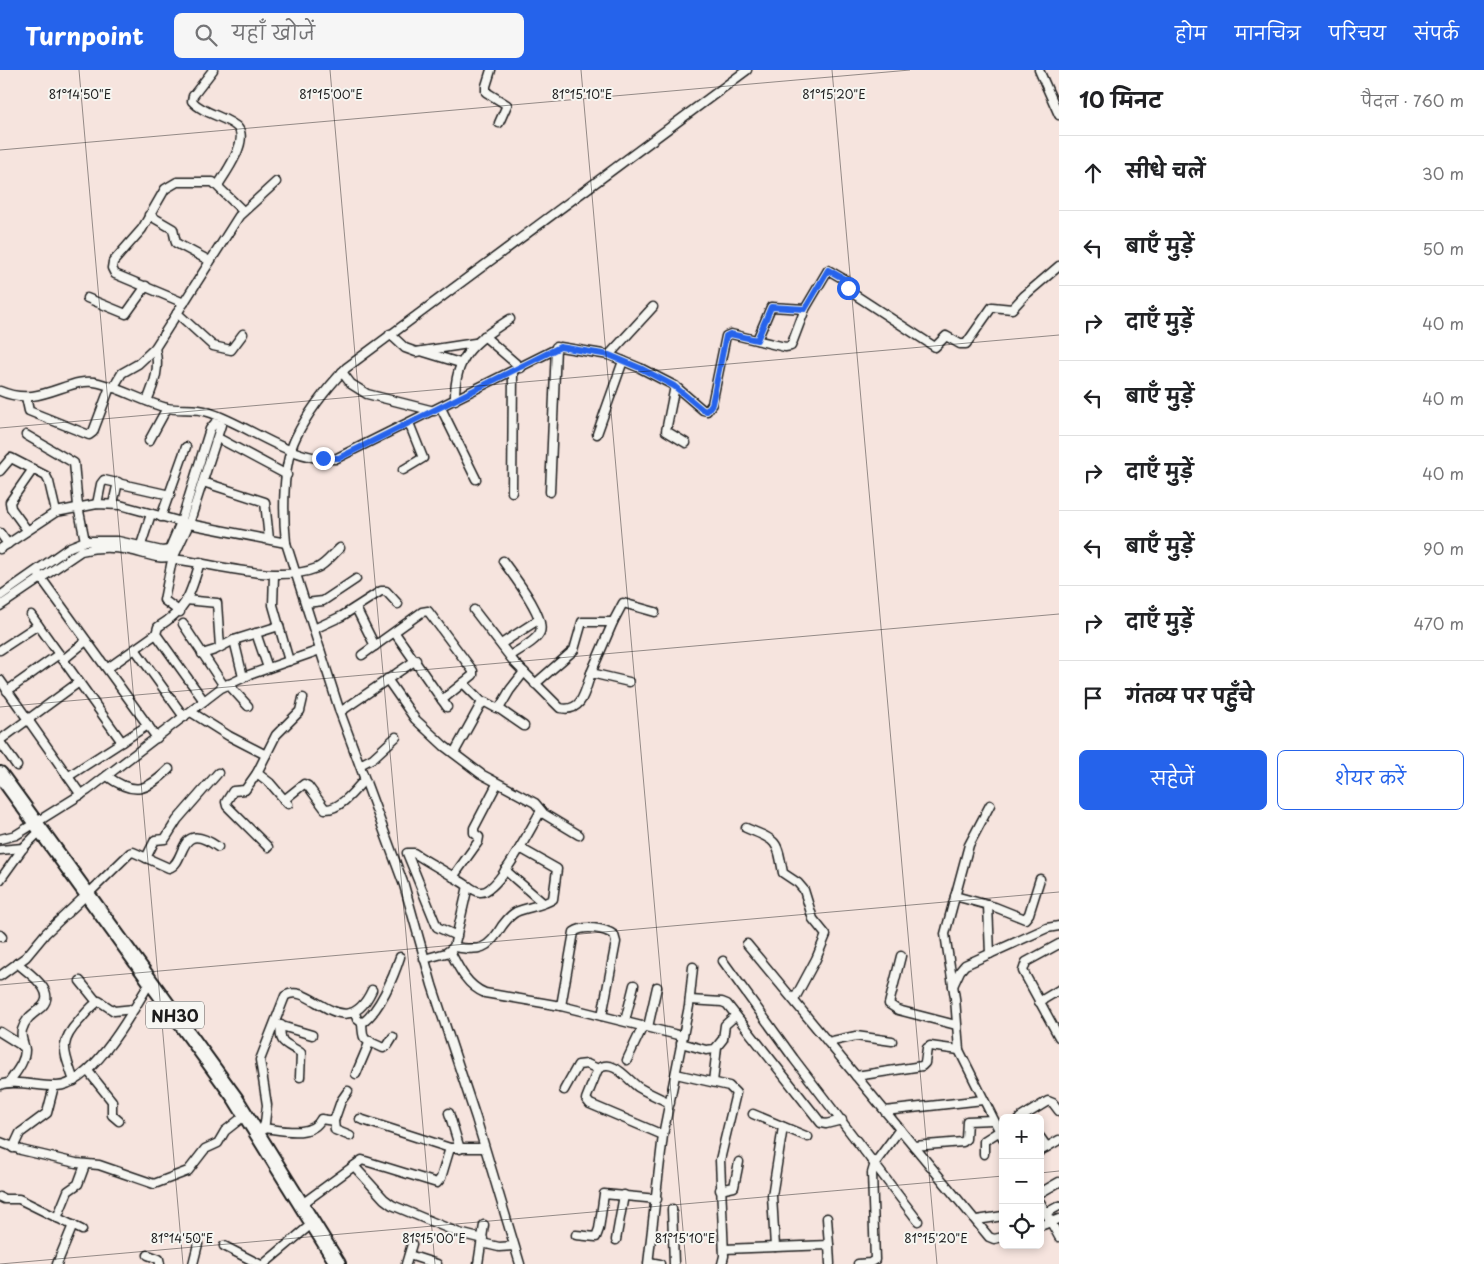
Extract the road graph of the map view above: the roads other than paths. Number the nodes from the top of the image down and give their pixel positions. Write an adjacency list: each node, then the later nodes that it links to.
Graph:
1 (213, 70): 8 (street)
2 (491, 70): 6 (street)
3 (747, 70): 21 (street)
4 (1039, 70): 5 (street)
5 (1059, 115)
6 (500, 123)
7 (276, 182): 9 (street)
8 (218, 185): 9 (street); 10 (street)
9 (243, 211): 11 (street)
10 (149, 215): 11 (street); 13 (street)
11 (210, 261): 15 (street)
12 (1059, 266): 17 (street)
13 (146, 286): 14 (street); 15 (street)
14 (87, 298)
15 (184, 302): 18 (street)
16 (653, 307): 28 (street)
17 (805, 309): 23 (street); 23 (street)
18 (177, 314): 20 (street); 26 (street)
19 (510, 319): 22 (street)
20 (243, 334)
21 (390, 334): 27 (street); 32 (street)
22 (484, 336): 24 (street); 31 (street)
23 (757, 340): 34 (street)
24 (475, 343): 27 (street); 30 (street)
25 (556, 347): 28 (street); 31 (street); 58 (street)
26 (155, 348): 35 (street); 39 (street)
27 (422, 352): 30 (street)
28 (609, 355): 29 (street)
29 (624, 362): 34 (street); 43 (street)
30 (460, 363): 38 (street)
31 (521, 368): 33 (street)
32 (342, 372): 41 (street); 49 (street)
33 (513, 372): 38 (street); 57 (street)
34 (674, 386): 47 (street)
35 (112, 387): 37 (street); 37 (street); 39 (street)
36 (0, 391): 37 (street)
37 (26, 397)
38 (455, 400): 41 (street)
39 (147, 401): 40 (street)
40 (167, 408): 46 (street); 49 (street)
41 (438, 409): 42 (street); 54 (street)
42 (409, 424): 49 (street); 51 (street)
43 (596, 434)
44 (26, 435): 62 (street)
45 (218, 438): 53 (street); 56 (street); 66 (street)
46 (149, 441)
47 (686, 443)
48 (186, 447): 59 (street)
49 (291, 450): 53 (street)
50 (34, 469): 52 (street); 63 (street); 67 (street)
51 (404, 470)
52 (0, 471)
53 (287, 475): 71 (street)
54 (476, 479)
55 (118, 482): 59 (street); 60 (street); 61 (street)
56 (203, 482): 66 (street); 69 (street)
57 (512, 492)
58 (550, 492)
59 (170, 495): 65 (street)
60 (97, 504): 61 (street); 62 (street)
61 (113, 504): 64 (street)
62 (78, 506): 63 (street); 70 (street)
63 (56, 512): 67 (street)
64 (151, 514): 65 (street); 73 (street)
65 (161, 517): 66 (street)
66 (185, 523): 69 (street); 76 (street)
67 (27, 530): 72 (street)
68 (0, 533): 72 (street)
69 (269, 539): 71 (street)
70 (85, 541): 73 (street); 79 (street)
71 (286, 543): 81 (street)
72 (8, 544): 75 (street)
73 (141, 545): 76 (street)
74 (340, 548): 81 (street)
75 (0, 549)
76 (173, 554): 78 (street); 79 (street); 90 (street)
77 (503, 561): 93 (street)
78 (200, 562): 80 (street); 84 (street)
79 (39, 575): 83 (street); 87 (street); 103 (street)
80 (274, 575): 81 (street); 97 (street)
81 (298, 575): 85 (street)
82 (356, 579): 85 (street)
83 (0, 596)
84 (186, 600): 90 (street); 106 (street)
85 (306, 603): 98 (street)
86 (398, 604): 88 (street)
87 (0, 606)
88 (356, 608): 98 (street); 105 (street)
89 (474, 610): 104 (street)
90 (180, 612): 101 (street)
91 (655, 612): 94 (street)
92 (31, 614): 96 (street)
93 (538, 620): 104 (street); 112 (street)
94 (613, 622): 119 (street); 126 (street)
95 (182, 624): 110 (street)
96 (38, 625): 108 (street); 113 (street)
97 (279, 626): 99 (street); 115 (street)
98 (314, 629): 109 (street)
99 (256, 633): 102 (street); 117 (street)
100 (395, 633): 105 (street); 114 (street); 125 (street)
101 (156, 634): 107 (street); 130 (street)
102 (234, 640): 106 (street); 120 (street)
103 (86, 641): 113 (street); 116 (street)
104 (501, 644): 112 (street)
105 (375, 646): 111 (street)
106 (220, 647): 110 (street)
107 (134, 649): 116 (street); 136 (street)
108 (0, 650)
109 (320, 650): 115 (street); 135 (street)
110 (202, 654): 127 (street)
111 (362, 654)
112 (510, 656): 118 (street)
113 (61, 657): 123 (street); 128 (street)
114 (416, 660): 122 (street); 125 (street)
115 (289, 661): 117 (street)
116 (108, 668): 138 (street)
117 (268, 668): 120 (street)
118 (524, 672): 126 (street); 133 (street)
119 (591, 673): 124 (street); 126 (street)
120 (244, 677): 127 (street)
121 (0, 680): 128 (street)
122 (387, 680): 135 (street); 144 (street)
123 (79, 682): 137 (street); 143 (street)
124 (629, 682)
125 (464, 683): 131 (street)
126 (535, 684)
127 (226, 685): 130 (street); 132 (street)
128 (7, 690): 137 (street)
129 (303, 698): 145 (street)
130 (204, 701): 134 (street)
131 (483, 703): 133 (street); 144 (street)
132 (248, 706)
133 (498, 708): 139 (street)
134 (190, 712): 136 (street); 145 (street)
135 (340, 712): 146 (street)
136 (184, 717): 141 (street)
137 (28, 719): 142 (street); 152 (street)
138 (148, 725): 141 (street); 143 (street)
139 (524, 726)
140 (396, 737): 146 (street)
141 (157, 738): 153 (street)
142 (0, 741): 147 (street)
143 (122, 742): 152 (street)
144 (454, 753): 155 (street)
145 (266, 755): 150 (street)
146 (360, 765): 154 (street)
147 (17, 766)
148 (170, 768): 153 (street)
149 (218, 773): 169 (street)
150 (257, 773): 154 (street); 165 (street)
151 (0, 774): 161 (highway, NH30)
152 (69, 776): 157 (street)
153 (107, 776): 157 (street)
154 (364, 780): 187 (street)
155 (497, 784): 159 (street); 171 (street)
156 (0, 789): 161 (highway, NH30)
157 (81, 795): 161 (street)
158 (990, 805): 175 (street)
159 (541, 811): 162 (street); 167 (street)
160 (746, 828): 200 (street)
161 (33, 829): 163 (street); 166 (street); 176 (highway, NH30)
162 (579, 835)
163 (0, 839)
164 (218, 847): 169 (street)
165 (268, 847)
166 (23, 848): 168 (street); 173 (street)
167 (520, 848): 170 (street); 177 (street)
168 (0, 850)
169 (146, 858): 176 (street)
170 (505, 870): 174 (street); 177 (street)
171 (453, 877): 174 (street); 180 (street)
172 (1040, 879): 178 (street)
173 (0, 880)
174 (468, 886): 180 (street)
175 (955, 896): 178 (street); 194 (street)
176 (85, 897): 189 (street); 196 (highway, NH30); 254 (highway, NH30)
177 (543, 903): 183 (street)
178 (988, 905): 184 (street)
179 (1059, 926): 184 (street)
180 (457, 936): 183 (street)
181 (747, 944): 200 (street)
182 (1058, 947): 202 (street)
183 (452, 949): 187 (street); 203 (street)
184 (990, 954): 194 (street)
185 (901, 956): 211 (street)
186 (400, 957): 209 (street)
187 (424, 959): 264 (street)
188 (723, 961): 247 (street)
189 (17, 963): 191 (street); 221 (street)
190 (693, 967): 199 (street)
191 (0, 976)
192 (80, 981): 201 (street)
193 (634, 984): 208 (street)
194 (953, 986): 211 (street)
195 (657, 987): 212 (street)
196 (146, 989): 204 (street); 246 (highway, NH30)
197 (372, 990): 205 (street)
198 (1059, 990): 202 (street)
199 (690, 1000): 207 (street); 217 (street)
200 (794, 1000): 220 (street)
201 (97, 1002): 204 (street); 232 (street)
202 (1039, 1002): 214 (street)
203 (561, 1006): 206 (street); 206 (street)
204 (134, 1010): 226 (street)
205 (355, 1013): 209 (street); 210 (street)
206 (602, 1016): 208 (street)
207 (735, 1016): 222 (street); 247 (street)
208 (625, 1021): 212 (street)
209 (362, 1023): 218 (street)
210 (277, 1024): 215 (street); 230 (street); 254 (street)
211 (956, 1024): 223 (street)
212 (646, 1027): 217 (street); 224 (street)
213 (0, 1032): 221 (street)
214 (1058, 1034)
215 (312, 1035)
216 (394, 1037): 218 (street)
217 (682, 1040): 222 (street); 228 (street)
218 (370, 1041): 227 (street)
219 (892, 1041): 220 (street)
220 (828, 1042): 229 (street)
221 (24, 1047): 231 (street)
222 (717, 1047): 233 (street)
223 (959, 1050): 229 (street); 238 (street)
224 (627, 1060)
225 (598, 1069): 236 (street); 239 (street); 256 (street)
226 (88, 1071): 232 (street); 249 (street)
227 (356, 1074)
228 (676, 1074): 233 (street); 239 (street)
229 (856, 1076): 240 (street)
230 (300, 1077)
231 (10, 1081): 234 (street); 235 (street)
232 (74, 1082): 235 (street)
233 (713, 1082): 273 (street)
234 (0, 1084)
235 (54, 1086): 262 (street)
236 (564, 1090)
237 (348, 1091): 250 (street)
238 (983, 1100): 240 (street); 248 (street)
239 (670, 1103): 256 (street)
240 (885, 1111): 252 (street)
241 (1059, 1111): 244 (street)
242 (450, 1113): 266 (street)
243 (753, 1114): 251 (street)
244 (1028, 1114)
245 (360, 1119): 263 (street)
246 (239, 1120): 270 (street); 293 (highway, NH30)
247 (842, 1120): 269 (street)
248 (993, 1120): 253 (street); 261 (street)
249 (119, 1121)
250 (334, 1121): 254 (street); 257 (street)
251 (783, 1127): 258 (street); 305 (street)
252 (900, 1129): 261 (street); 269 (street)
253 (999, 1130)
254 (262, 1132): 278 (highway, NH30)
255 (999, 1134): 267 (street)
256 (663, 1135): 277 (street)
257 (350, 1136)
258 (808, 1137)
259 (1059, 1140): 265 (street)
260 (0, 1142): 262 (street)
261 (914, 1146): 287 (street)
262 (13, 1148): 270 (street)
263 (450, 1148): 266 (street); 271 (street)
264 (484, 1148): 266 (street); 304 (street)
265 (1044, 1148)
266 (460, 1149)
267 (984, 1154)
268 (739, 1162): 273 (street)
269 (875, 1163): 288 (street); 325 (street)
270 (85, 1164): 284 (street)
271 (354, 1166): 278 (street); 299 (street)
272 (1059, 1182): 274 (street)
273 (720, 1190): 306 (street)
274 (1044, 1191)
275 (624, 1196): 277 (street); 295 (street); 298 (street)
276 (0, 1197): 284 (street)
277 (657, 1199): 309 (street)
278 (302, 1204): 316 (highway, NH30)
279 (1059, 1206): 282 (street)
280 (672, 1209): 322 (street)
281 (1044, 1210): 282 (street)
282 (1046, 1214): 289 (street)
283 (999, 1217): 287 (street)
284 (57, 1218): 290 (street)
285 (827, 1218): 302 (street)
286 (1059, 1219): 289 (street)
287 (977, 1220): 297 (street)
288 (918, 1221)
289 (1051, 1224): 292 (street); 296 (street)
290 (73, 1225): 294 (street); 310 (street)
291 (484, 1225): 299 (street)
292 (1044, 1225)
293 (308, 1228): 314 (street); 315 (highway, NH30)
294 (82, 1230)
295 (576, 1235)
296 (1059, 1237)
297 (999, 1238)
298 (616, 1240)
299 (482, 1241): 304 (street); 319 (street)
300 (198, 1244): 312 (street)
301 (412, 1244): 308 (street)
302 (829, 1245): 305 (street); 324 (street)
303 (224, 1246): 313 (street)
304 (514, 1246): 320 (street)
305 (775, 1247): 306 (street)
306 (724, 1249): 323 (street)
307 (148, 1255): 311 (street)
308 (409, 1255): 317 (street); 318 (street)
309 (649, 1263): 321 (street)
310 (57, 1264)
311 (160, 1264)
312 (193, 1264)
313 (259, 1264)
314 (264, 1264)
315 (330, 1264)
316 (338, 1264)
317 (406, 1264)
318 (437, 1264)
319 (478, 1264)
320 (520, 1264)
321 (660, 1264)
322 (674, 1264)
323 (722, 1264)
324 (830, 1264)
325 (858, 1264)

